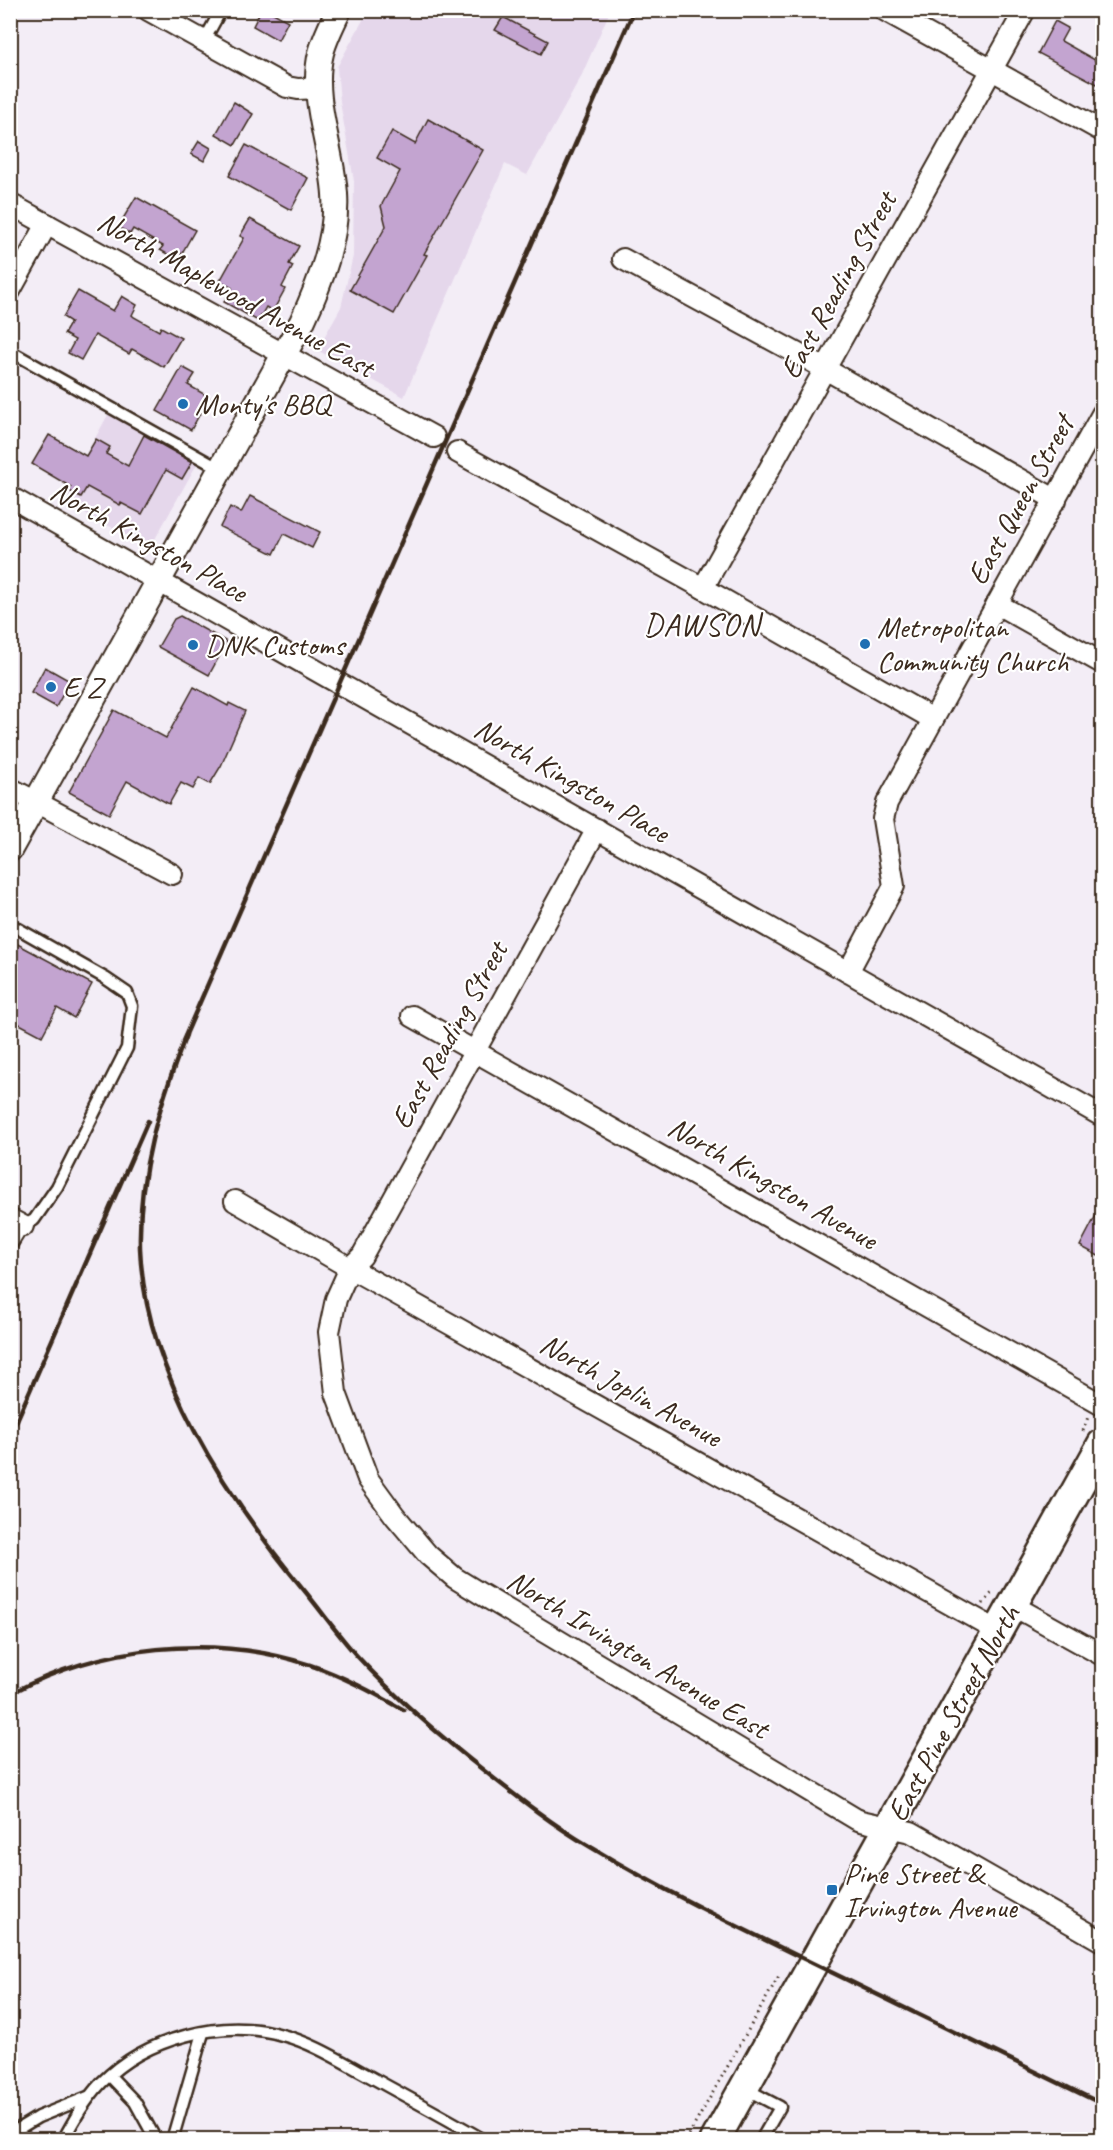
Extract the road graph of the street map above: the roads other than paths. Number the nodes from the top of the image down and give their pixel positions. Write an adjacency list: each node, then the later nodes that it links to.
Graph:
1 (148, 10): 6 (street)
2 (221, 10): 6 (lane)
3 (339, 10): 8 (street)
4 (885, 10): 7 (street)
5 (1024, 10): 7 (street, East Reading Street)
6 (204, 41): 8 (street)
7 (992, 70): 9 (street); 16 (street, East Reading Street)
8 (318, 88): 15 (street)
9 (1102, 131)
10 (10, 204): 11 (street, North Maplewood Avenue East)
11 (47, 224): 13 (street); 15 (street, North Maplewood Avenue East)
12 (623, 259): 16 (street)
13 (10, 291)
14 (10, 351): 20 (lane)
15 (284, 354): 18 (street, North Maplewood Avenue East); 20 (street)
16 (825, 370): 22 (street); 24 (street, East Reading Street)
17 (1102, 414): 22 (street, East Queen Street)
18 (434, 437)
19 (457, 452): 24 (street)
20 (220, 469): 23 (street)
21 (10, 498): 23 (street, North Kingston Place)
22 (1056, 500): 25 (street, East Queen Street)
23 (159, 581): 29 (street); 30 (street, North Kingston Place)
24 (704, 588): 27 (street)
25 (997, 604): 26 (street); 27 (street, East Queen Street)
26 (1102, 663)
27 (933, 719): 34 (street, East Queen Street)
28 (10, 788): 29 (street)
29 (36, 802): 31 (street); 32 (street)
30 (597, 829): 34 (street, North Kingston Place); 36 (street, East Reading Street)
31 (10, 849)
32 (172, 874)
33 (10, 924): 39 (lane)
34 (848, 972): 37 (street, North Kingston Place)
35 (412, 1016): 36 (street, North Kingston Avenue)
36 (475, 1050): 41 (street, East Reading Street); 42 (street, North Kingston Avenue)
37 (1102, 1116)
38 (235, 1201): 41 (street, North Joplin Avenue)
39 (17, 1223): 40 (lane)
40 (10, 1247)
41 (350, 1268): 45 (street, North Joplin Avenue); 47 (street, North Irvington Avenue East)
42 (1102, 1405)
43 (1102, 1444): 44 (main road, East Pine Street North)
44 (1012, 1605): 45 (main road, East Pine Street North); 46 (street)
45 (998, 1630): 47 (main road, East Pine Street North)
46 (1102, 1655)
47 (889, 1827): 48 (street, North Irvington Avenue East); 51 (main road, East Pine Street North)
48 (1102, 1941)
49 (203, 2032): 50 (lane); 54 (lane); 57 (lane)
50 (110, 2076): 52 (lane); 56 (lane)
51 (744, 2087): 58 (main road, East Pine Street North); 59 (lane)
52 (89, 2097): 53 (lane); 55 (lane)
53 (10, 2134)
54 (479, 2138)
55 (63, 2139)
56 (156, 2139)
57 (172, 2139)
58 (715, 2139)
59 (761, 2139)

